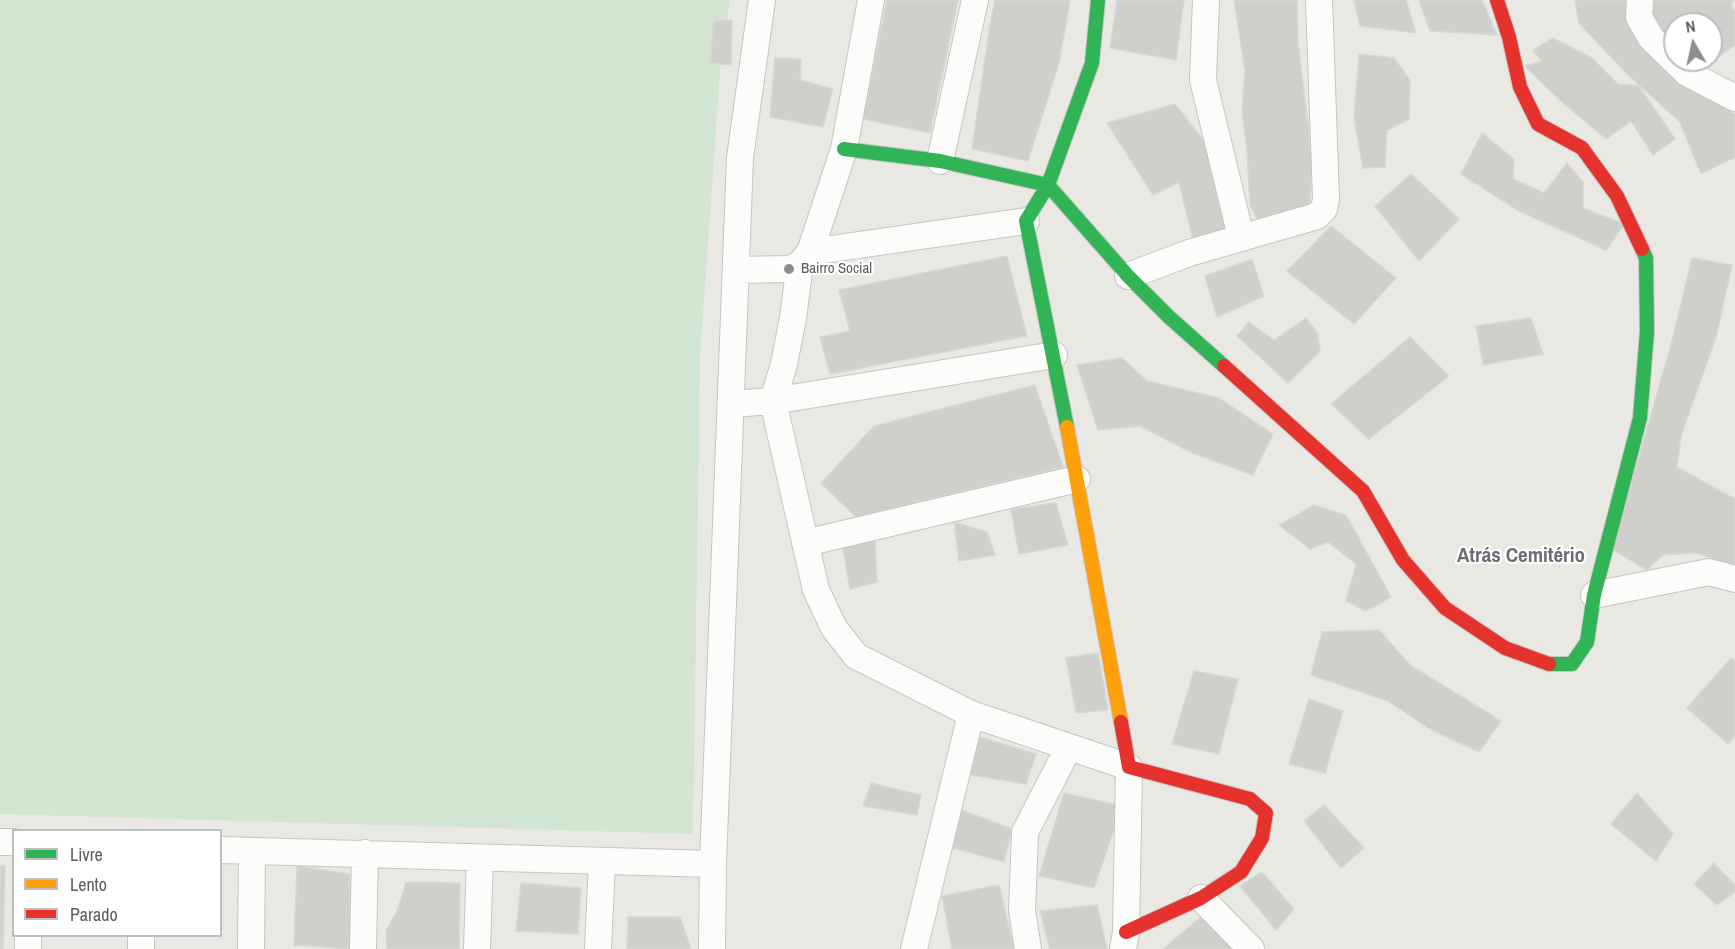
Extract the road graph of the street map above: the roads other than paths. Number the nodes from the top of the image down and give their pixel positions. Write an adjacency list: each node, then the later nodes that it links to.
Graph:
1 (762, 0): 16 (street)
2 (871, 0): 10 (street)
3 (975, 0): 11 (street)
4 (1098, 0): 12 (street)
5 (1206, 0): 14 (street)
6 (1319, 0): 14 (street)
7 (1497, 0): 24 (street)
8 (1640, 0): 9 (street)
9 (1735, 98)
10 (844, 149): 11 (street); 15 (street)
11 (940, 161): 12 (street)
12 (1048, 185): 13 (street); 17 (street)
13 (1026, 221): 15 (street); 18 (street)
14 (1241, 237): 17 (street)
15 (805, 258): 16 (street); 19 (street)
16 (736, 270): 20 (street)
17 (1128, 276): 24 (street)
18 (1054, 355): 19 (street); 21 (street)
19 (773, 401): 20 (street); 22 (street)
20 (731, 404): 33 (street)
21 (1077, 479): 22 (street); 27 (street)
22 (805, 543): 25 (street)
23 (1735, 579): 24 (street)
24 (1594, 595)
25 (971, 714): 26 (street); 41 (street)
26 (1069, 747): 27 (street); 42 (street)
27 (1129, 767): 34 (street); 35 (street)
28 (222, 850): 29 (street)
29 (252, 852): 30 (street); 36 (street)
30 (365, 854): 31 (street); 37 (street)
31 (480, 858): 32 (street); 38 (street)
32 (602, 862): 33 (street); 39 (street)
33 (713, 864): 40 (street)
34 (1201, 898): 35 (street); 43 (street)
35 (1125, 940)
36 (251, 949)
37 (363, 949)
38 (477, 949)
39 (598, 949)
40 (712, 949)
41 (915, 949)
42 (1028, 949)
43 (1251, 949)

